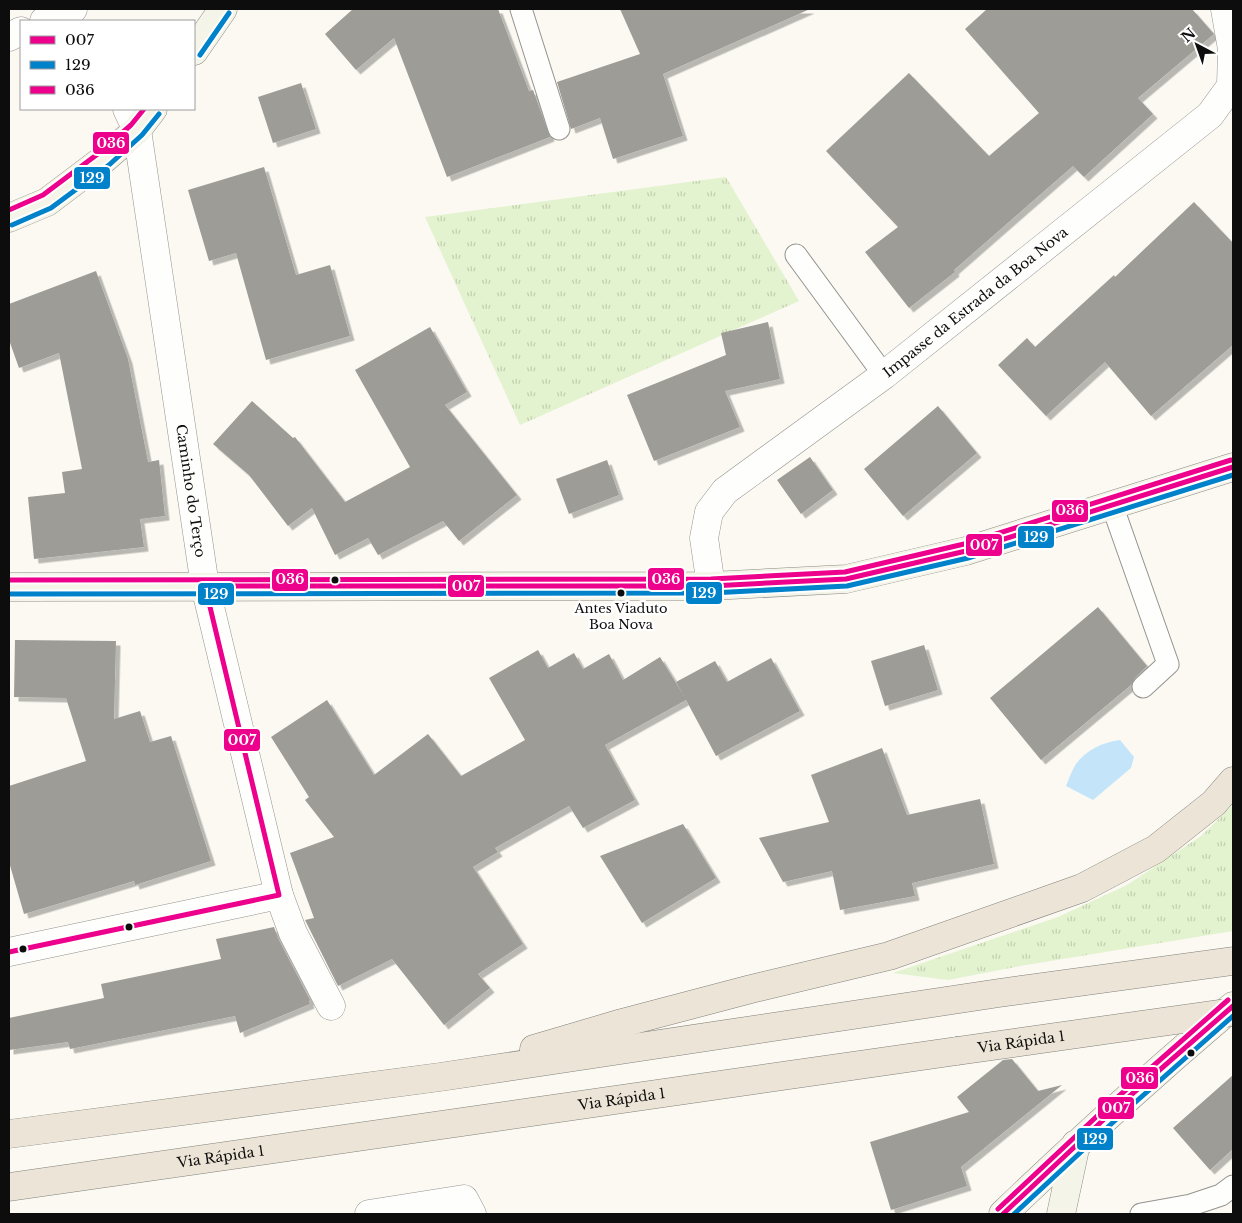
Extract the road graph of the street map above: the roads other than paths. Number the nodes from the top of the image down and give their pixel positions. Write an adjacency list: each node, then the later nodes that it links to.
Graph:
1 (73, 9): 5 (street)
2 (224, 9): 6 (main road)
3 (521, 9): 9 (lane)
4 (1225, 9): 12 (street, Impasse da Estrada da Boa Nova)
5 (46, 20)
6 (195, 50)
7 (151, 110): 8 (main road)
8 (132, 120): 10 (main road); 15 (street, Caminho do Terço)
9 (559, 129)
10 (9, 218)
11 (796, 255): 12 (lane)
12 (884, 375): 16 (street, Impasse da Estrada da Boa Nova)
13 (1233, 467): 14 (main road)
14 (1112, 505): 16 (main road); 18 (lane)
15 (205, 586): 16 (main road); 17 (main road); 20 (street, Caminho do Terço)
16 (711, 586)
17 (9, 587)
18 (1143, 687)
19 (1233, 781): 26 (highway)
20 (279, 895): 21 (street); 23 (street, Caminho do Terço)
21 (9, 952)
22 (1233, 961): 26 (highway)
23 (331, 1006)
24 (1233, 1006): 28 (main road)
25 (1233, 1012): 30 (highway, Via Rápida 1, bridge)
26 (440, 1077): 27 (highway)
27 (9, 1134)
28 (1076, 1144): 33 (main road); 34 (main road)
29 (1233, 1186): 35 (lane)
30 (9, 1187)
31 (369, 1214): 32 (street)
32 (472, 1214)
33 (1003, 1214)
34 (1061, 1214)
35 (1141, 1214)

